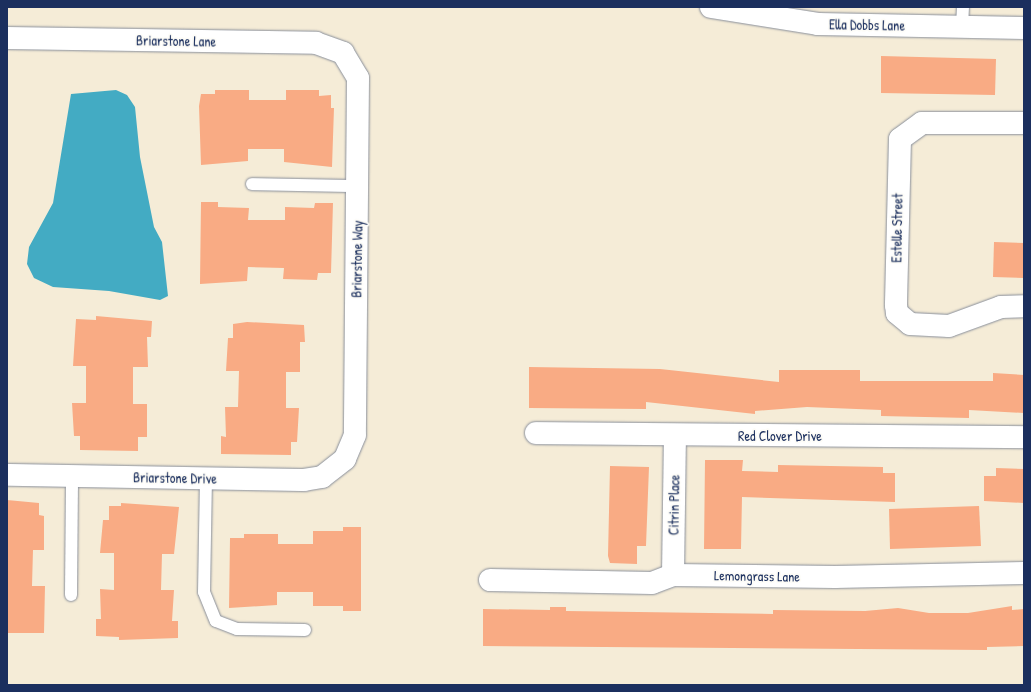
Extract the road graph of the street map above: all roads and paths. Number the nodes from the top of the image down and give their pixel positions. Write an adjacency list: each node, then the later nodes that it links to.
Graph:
1 (711, 7): 2 (street, Ella Dobbs Lane)
2 (963, 17): 3 (street, Ella Dobbs Lane)
3 (1024, 28)
4 (7, 38): 5 (street, Briarstone Lane)
5 (343, 53): 8 (street, Briarstone Way)
6 (1024, 123): 9 (street, Estelle Street)
7 (252, 184): 8 (lane)
8 (357, 186): 13 (street, Briarstone Way)
9 (1024, 306)
10 (536, 433): 11 (street, Red Clover Drive)
11 (675, 435): 12 (street, Red Clover Drive); 18 (street, Citrin Place)
12 (1024, 437)
13 (340, 464): 16 (street, Briarstone Drive)
14 (7, 475): 15 (street, Briarstone Drive)
15 (72, 476): 16 (street, Briarstone Drive); 20 (lane)
16 (206, 478): 21 (lane)
17 (1024, 573): 18 (street, Lemongrass Lane)
18 (673, 575): 19 (street, Lemongrass Lane)
19 (490, 580)
20 (71, 595)
21 (305, 630)

